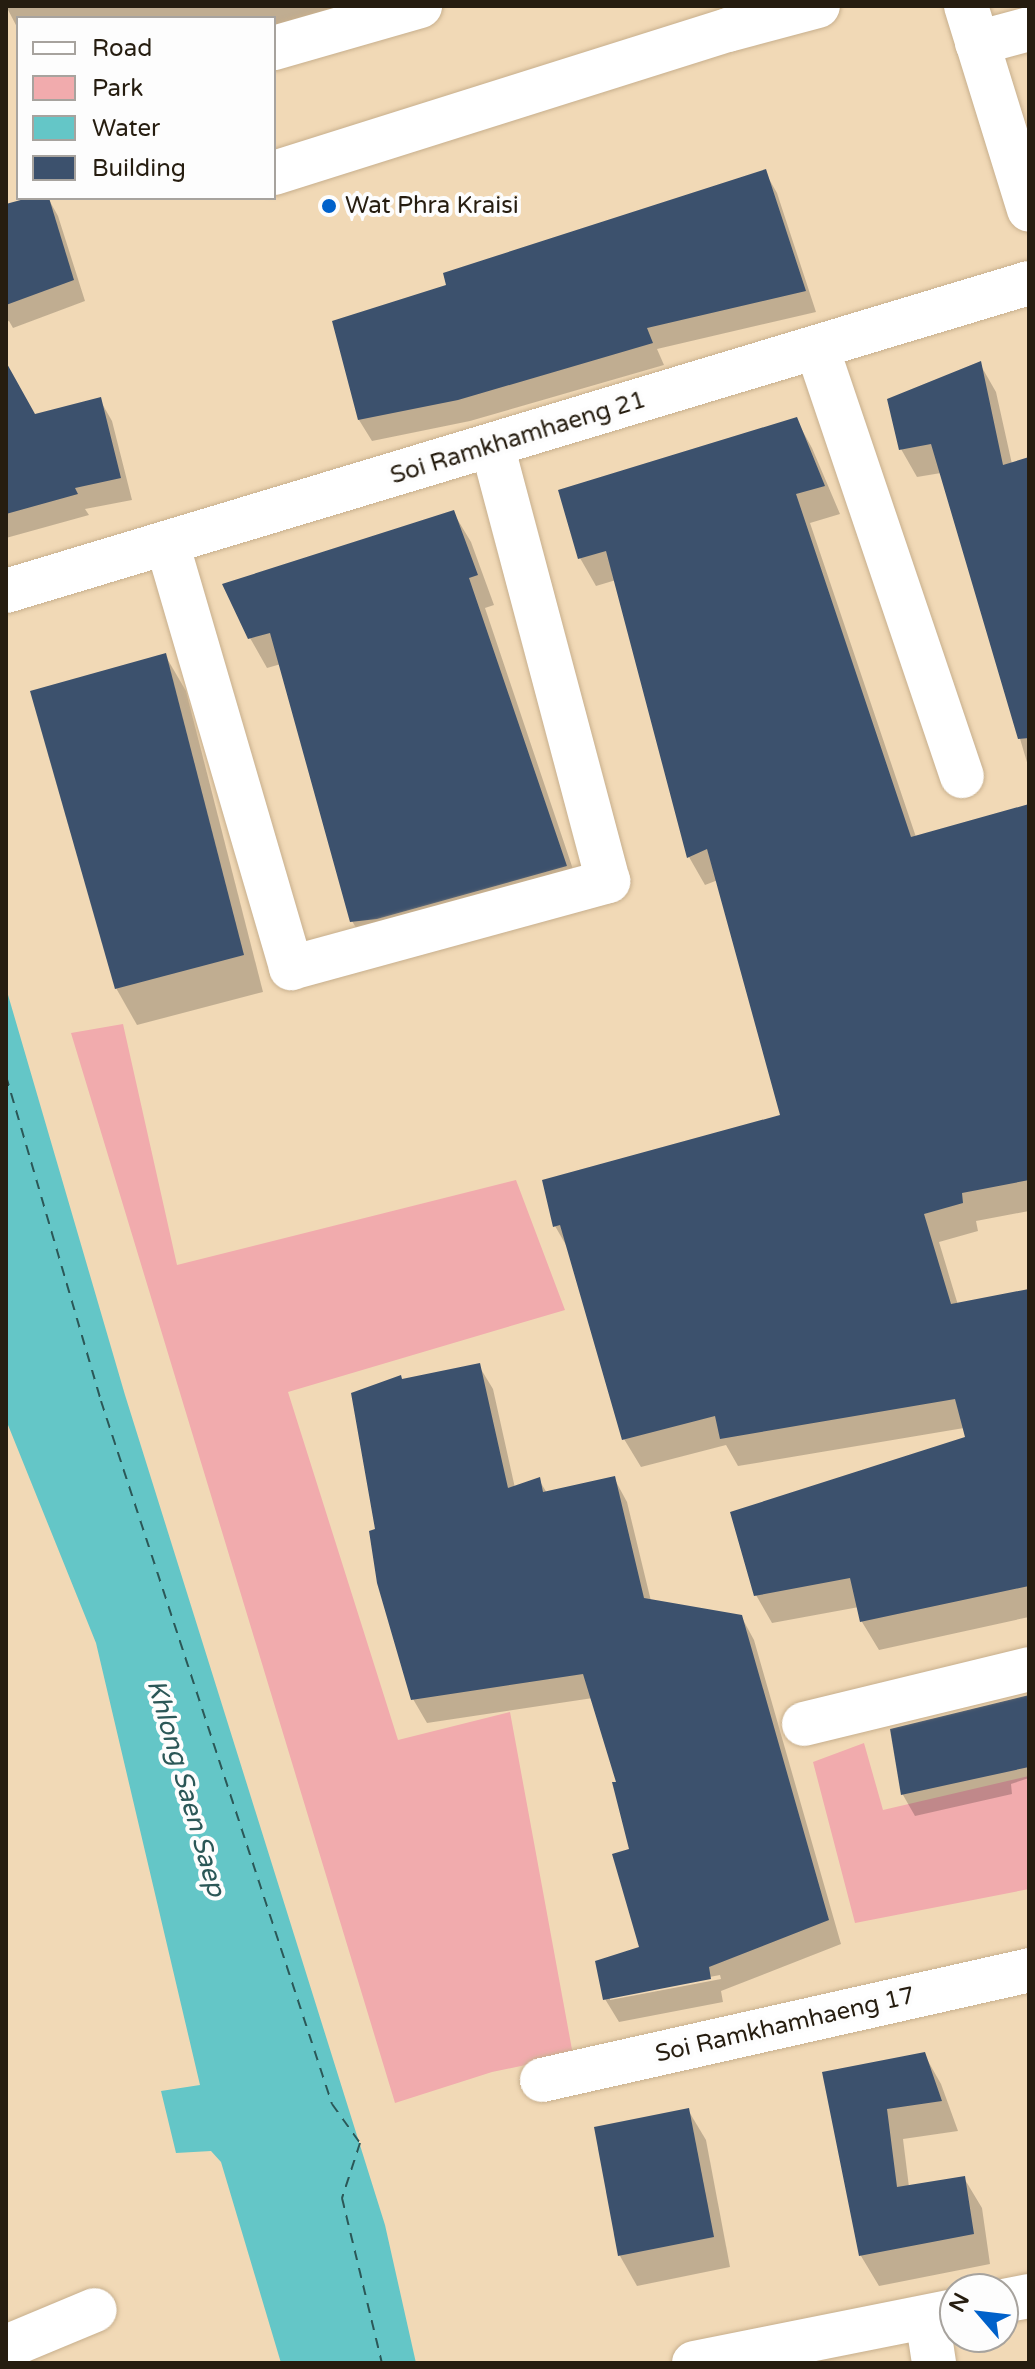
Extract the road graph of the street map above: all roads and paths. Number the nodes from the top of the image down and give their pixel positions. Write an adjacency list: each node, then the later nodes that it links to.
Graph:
1 (420, 6): 6 (street)
2 (818, 6): 3 (street)
3 (725, 18): 7 (street)
4 (971, 24): 5 (street); 8 (street)
5 (1029, 29)
6 (276, 47)
7 (276, 172)
8 (1029, 209)
9 (1029, 283): 10 (street, Soi Ramkhamhaeng 21)
10 (817, 348): 11 (street, Soi Ramkhamhaeng 21); 14 (street)
11 (492, 446): 12 (street, Soi Ramkhamhaeng 21); 12 (street)
12 (167, 543): 13 (street, Soi Ramkhamhaeng 21)
13 (6, 591)
14 (962, 776)
15 (1029, 1669): 16 (street)
16 (804, 1724)
17 (1029, 1970): 18 (street, Soi Ramkhamhaeng 17)
18 (542, 2080)
19 (95, 2310): 22 (street)
20 (939, 2315): 23 (street)
21 (939, 2328): 25 (street)
22 (6, 2347)
23 (809, 2352): 24 (street)
24 (694, 2363)
25 (934, 2363)

